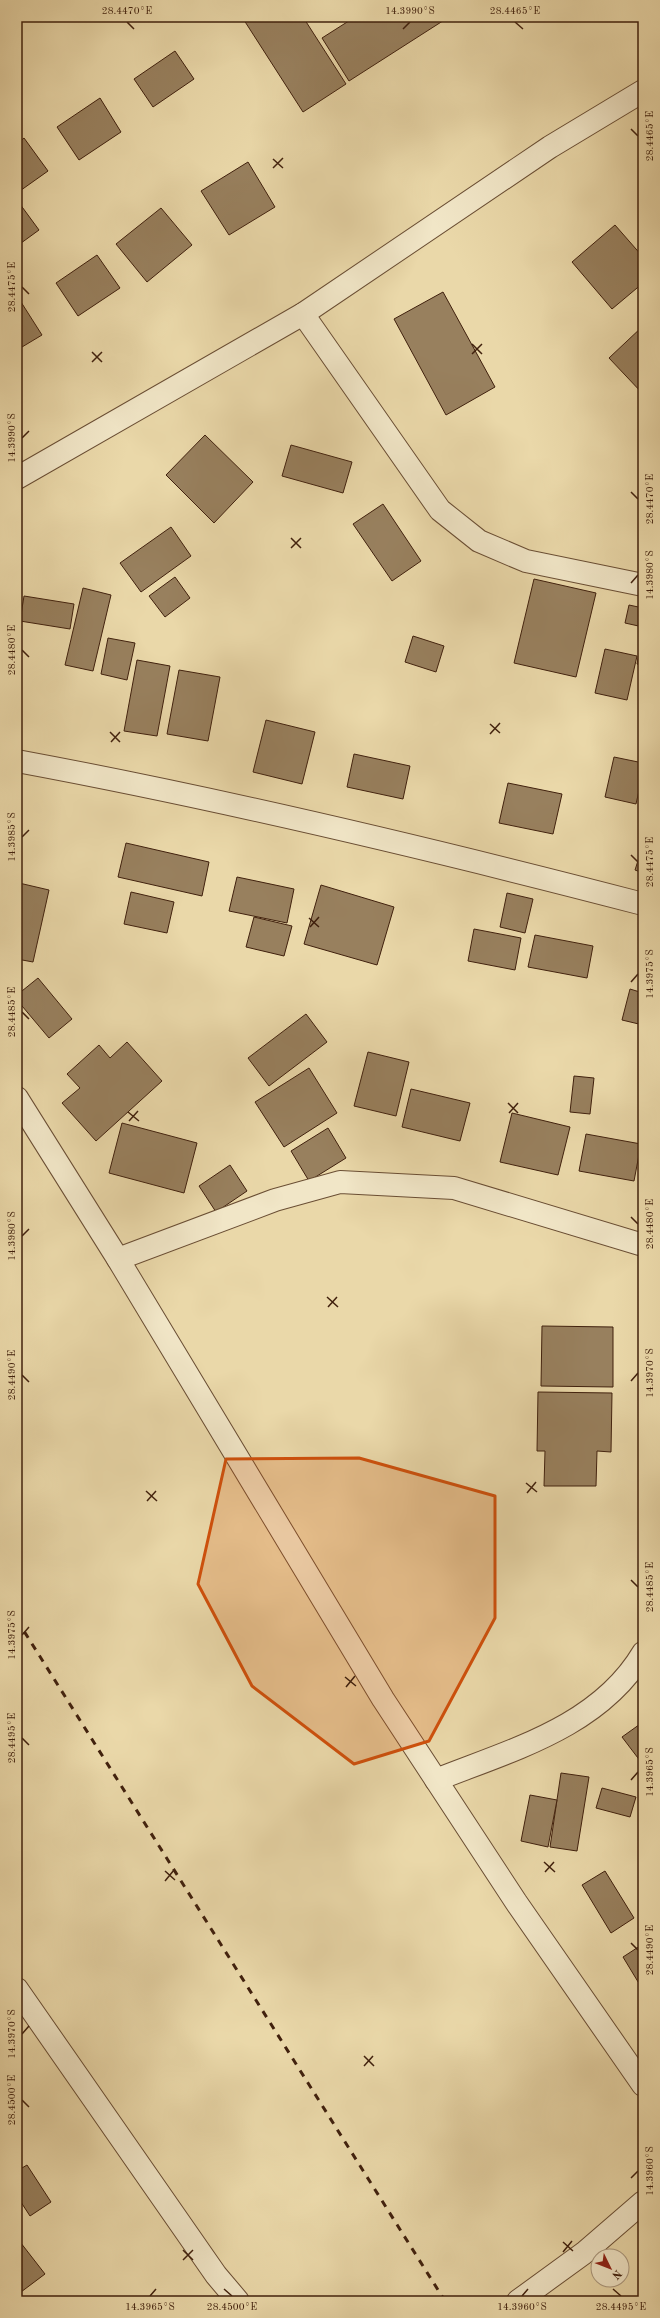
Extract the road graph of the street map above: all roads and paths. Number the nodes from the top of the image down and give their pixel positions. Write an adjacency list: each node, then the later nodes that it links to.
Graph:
1 (643, 91): 2 (street)
2 (303, 314): 3 (street); 4 (street)
3 (17, 478)
4 (643, 585)
5 (17, 761): 6 (street)
6 (643, 904)
7 (17, 1098): 9 (street)
8 (643, 1245): 9 (street)
9 (118, 1259): 11 (street)
10 (643, 1653): 11 (street)
11 (436, 1780): 13 (street)
12 (17, 1989): 15 (street)
13 (643, 2085)
14 (643, 2202): 16 (street)
15 (238, 2301)
16 (518, 2301)

